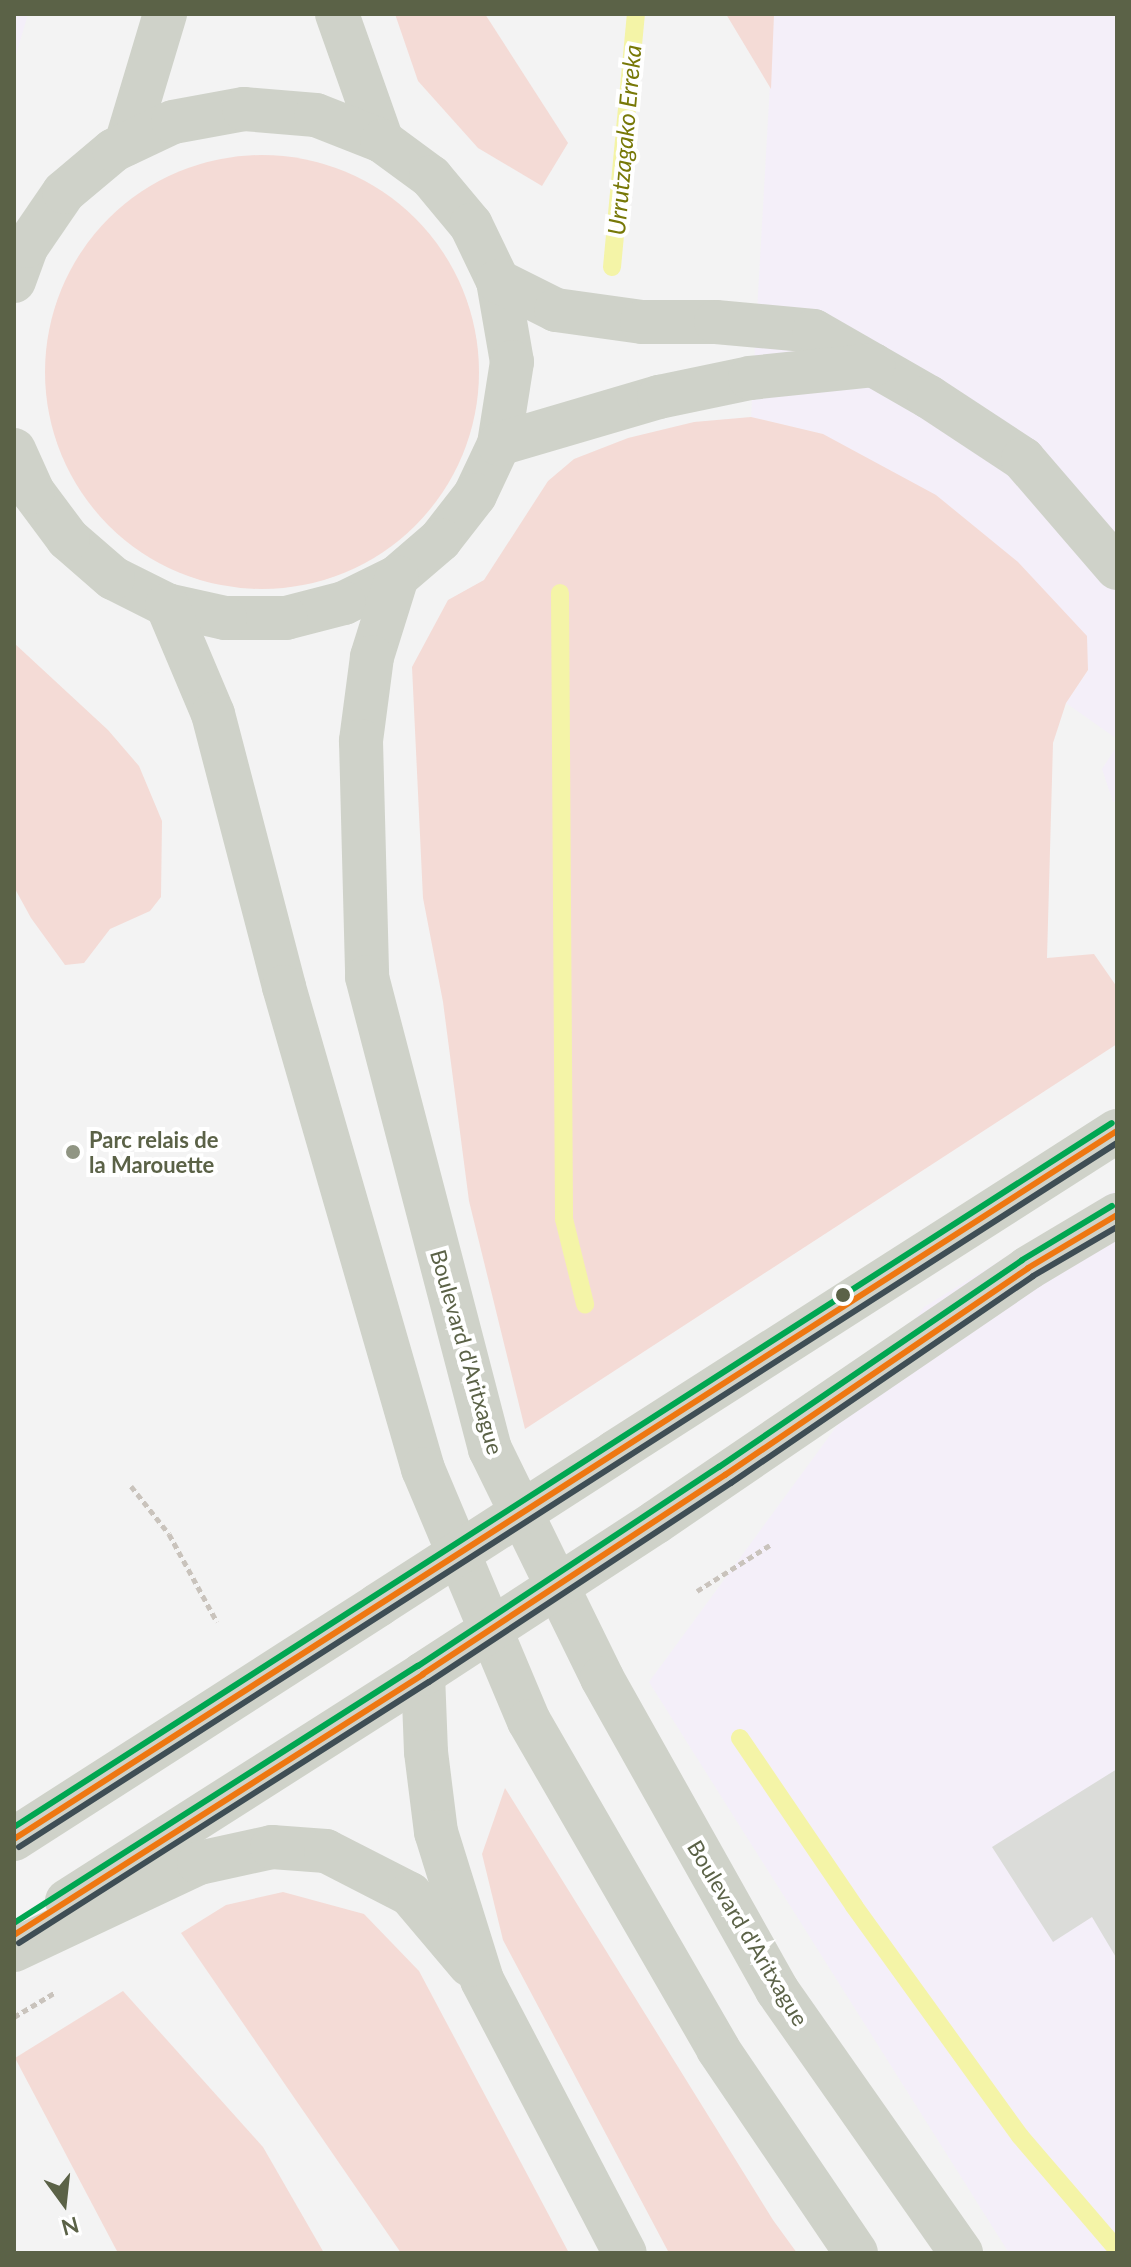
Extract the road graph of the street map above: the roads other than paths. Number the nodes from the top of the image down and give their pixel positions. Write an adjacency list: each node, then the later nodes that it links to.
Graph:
1 (165, 14): 4 (main road)
2 (337, 14): 3 (main road)
3 (382, 141): 4 (main road); 6 (main road)
4 (126, 144): 5 (main road)
5 (14, 281)
6 (498, 281): 7 (main road); 8 (main road)
7 (873, 365): 8 (main road); 10 (main road)
8 (499, 444): 11 (main road)
9 (14, 450): 12 (main road)
10 (1117, 568)
11 (397, 577): 12 (main road); 22 (main road, Boulevard d'Aritxague)
12 (167, 605): 21 (main road)
13 (1117, 1131): 16 (main road, bridge)
14 (1117, 1215): 15 (main road, bridge)
15 (423, 1674): 17 (main road); 19 (main road)
16 (14, 1839)
17 (189, 1846): 18 (main road); 19 (main road)
18 (20, 1939)
19 (482, 1980): 20 (main road)
20 (625, 2253)
21 (856, 2253)
22 (961, 2253)

